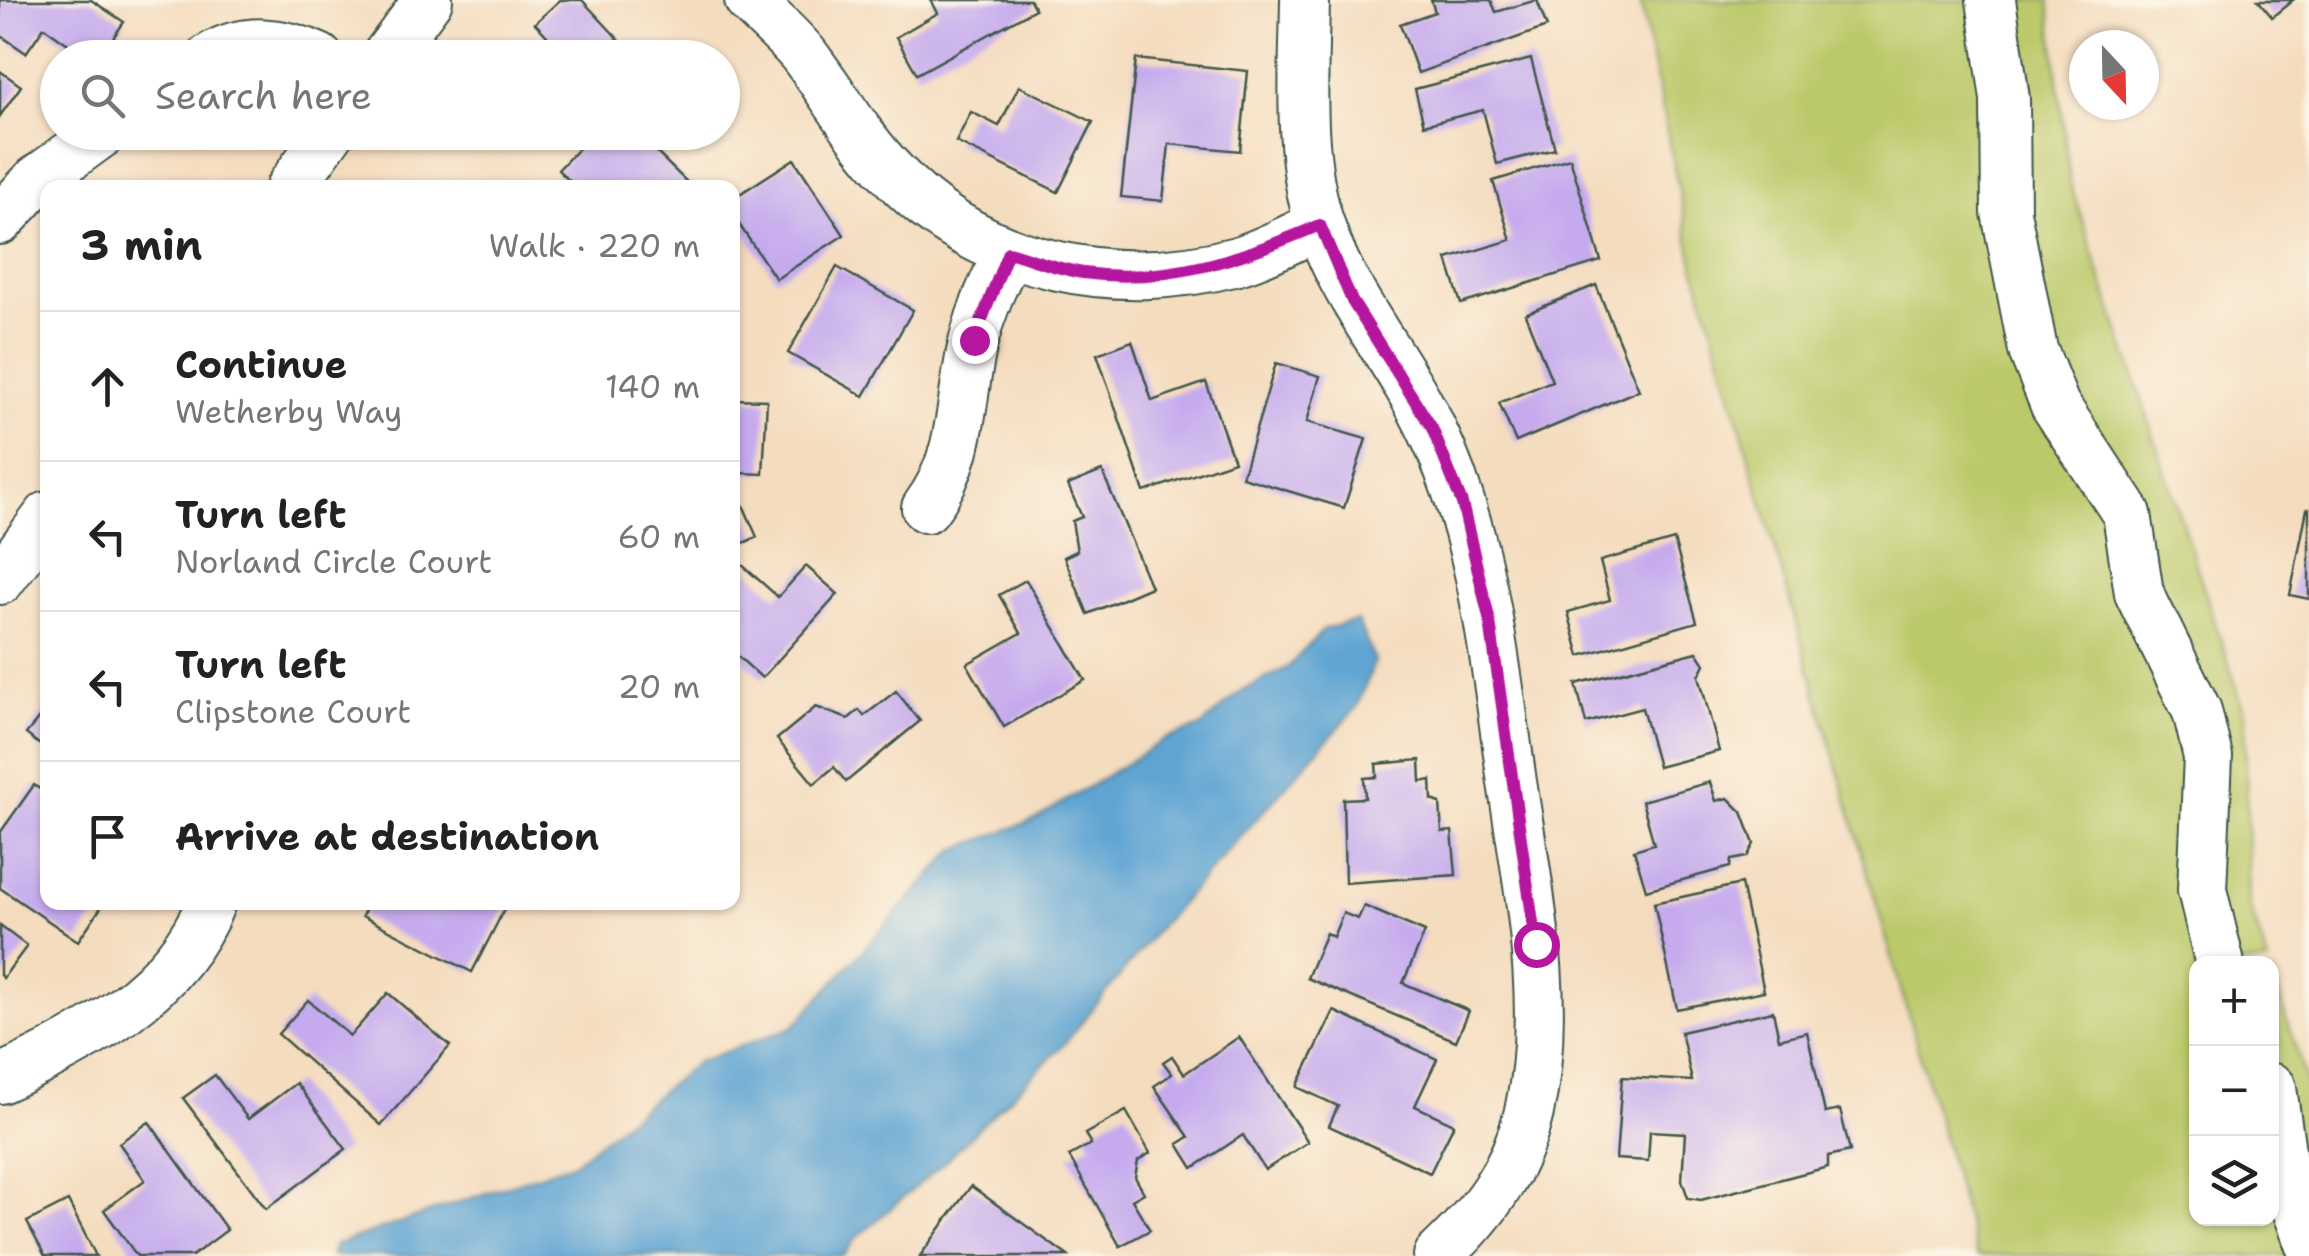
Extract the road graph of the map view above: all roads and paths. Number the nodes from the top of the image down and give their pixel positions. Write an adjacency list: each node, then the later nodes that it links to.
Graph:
1 (428, 0): 5 (street)
2 (750, 0): 11 (street)
3 (1306, 0): 10 (street)
4 (1992, 0): 16 (street)
5 (399, 40)
6 (78, 150): 9 (street)
7 (317, 150): 8 (street)
8 (296, 180)
9 (0, 220)
10 (1320, 225): 11 (street); 20 (street)
11 (1008, 252): 12 (street)
12 (926, 508)
13 (40, 527): 14 (street)
14 (0, 580)
15 (206, 910): 17 (street)
16 (2218, 956)
17 (0, 1079)
18 (2279, 1136): 19 (street)
19 (2309, 1243)
20 (1438, 1256)

